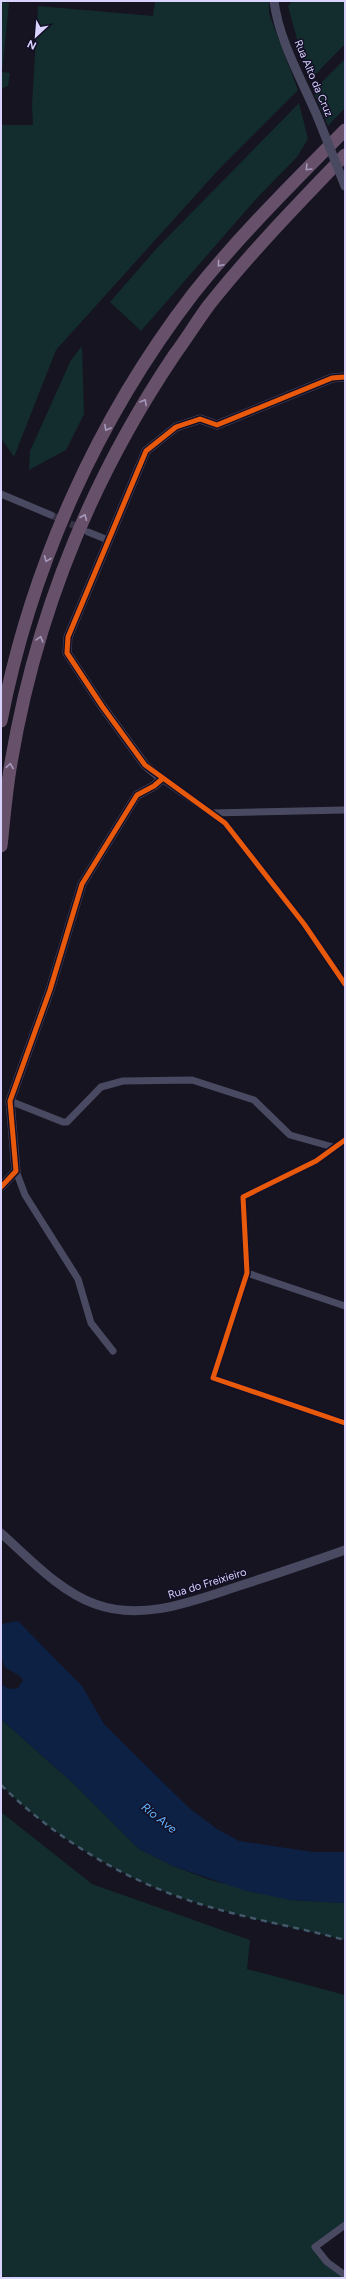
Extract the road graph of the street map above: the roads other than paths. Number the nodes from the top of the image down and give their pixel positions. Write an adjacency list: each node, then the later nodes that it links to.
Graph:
1 (274, 1): 4 (street, Rua Alto da Cruz, bridge)
2 (345, 130): 10 (highway, one-way to 10)
3 (345, 155): 14 (highway, one-way to 3)
4 (345, 186)
5 (345, 377): 9 (street)
6 (1, 494): 7 (street)
7 (51, 515)
8 (88, 532): 9 (street)
9 (108, 540): 11 (street)
10 (1, 721)
11 (162, 779): 13 (street); 16 (street)
12 (345, 810): 13 (street)
13 (212, 813): 15 (street)
14 (1, 846)
15 (345, 984)
16 (10, 1101): 18 (street); 19 (street)
17 (345, 1140): 18 (street)
18 (333, 1147): 21 (street)
19 (16, 1171): 20 (street); 23 (street)
20 (1, 1187)
21 (246, 1273): 22 (street); 24 (street)
22 (345, 1306)
23 (113, 1351)
24 (345, 1423)
25 (1, 1533): 26 (street, Rua do Freixieiro)
26 (345, 1550)
27 (345, 2226): 28 (street)
28 (344, 2274)

